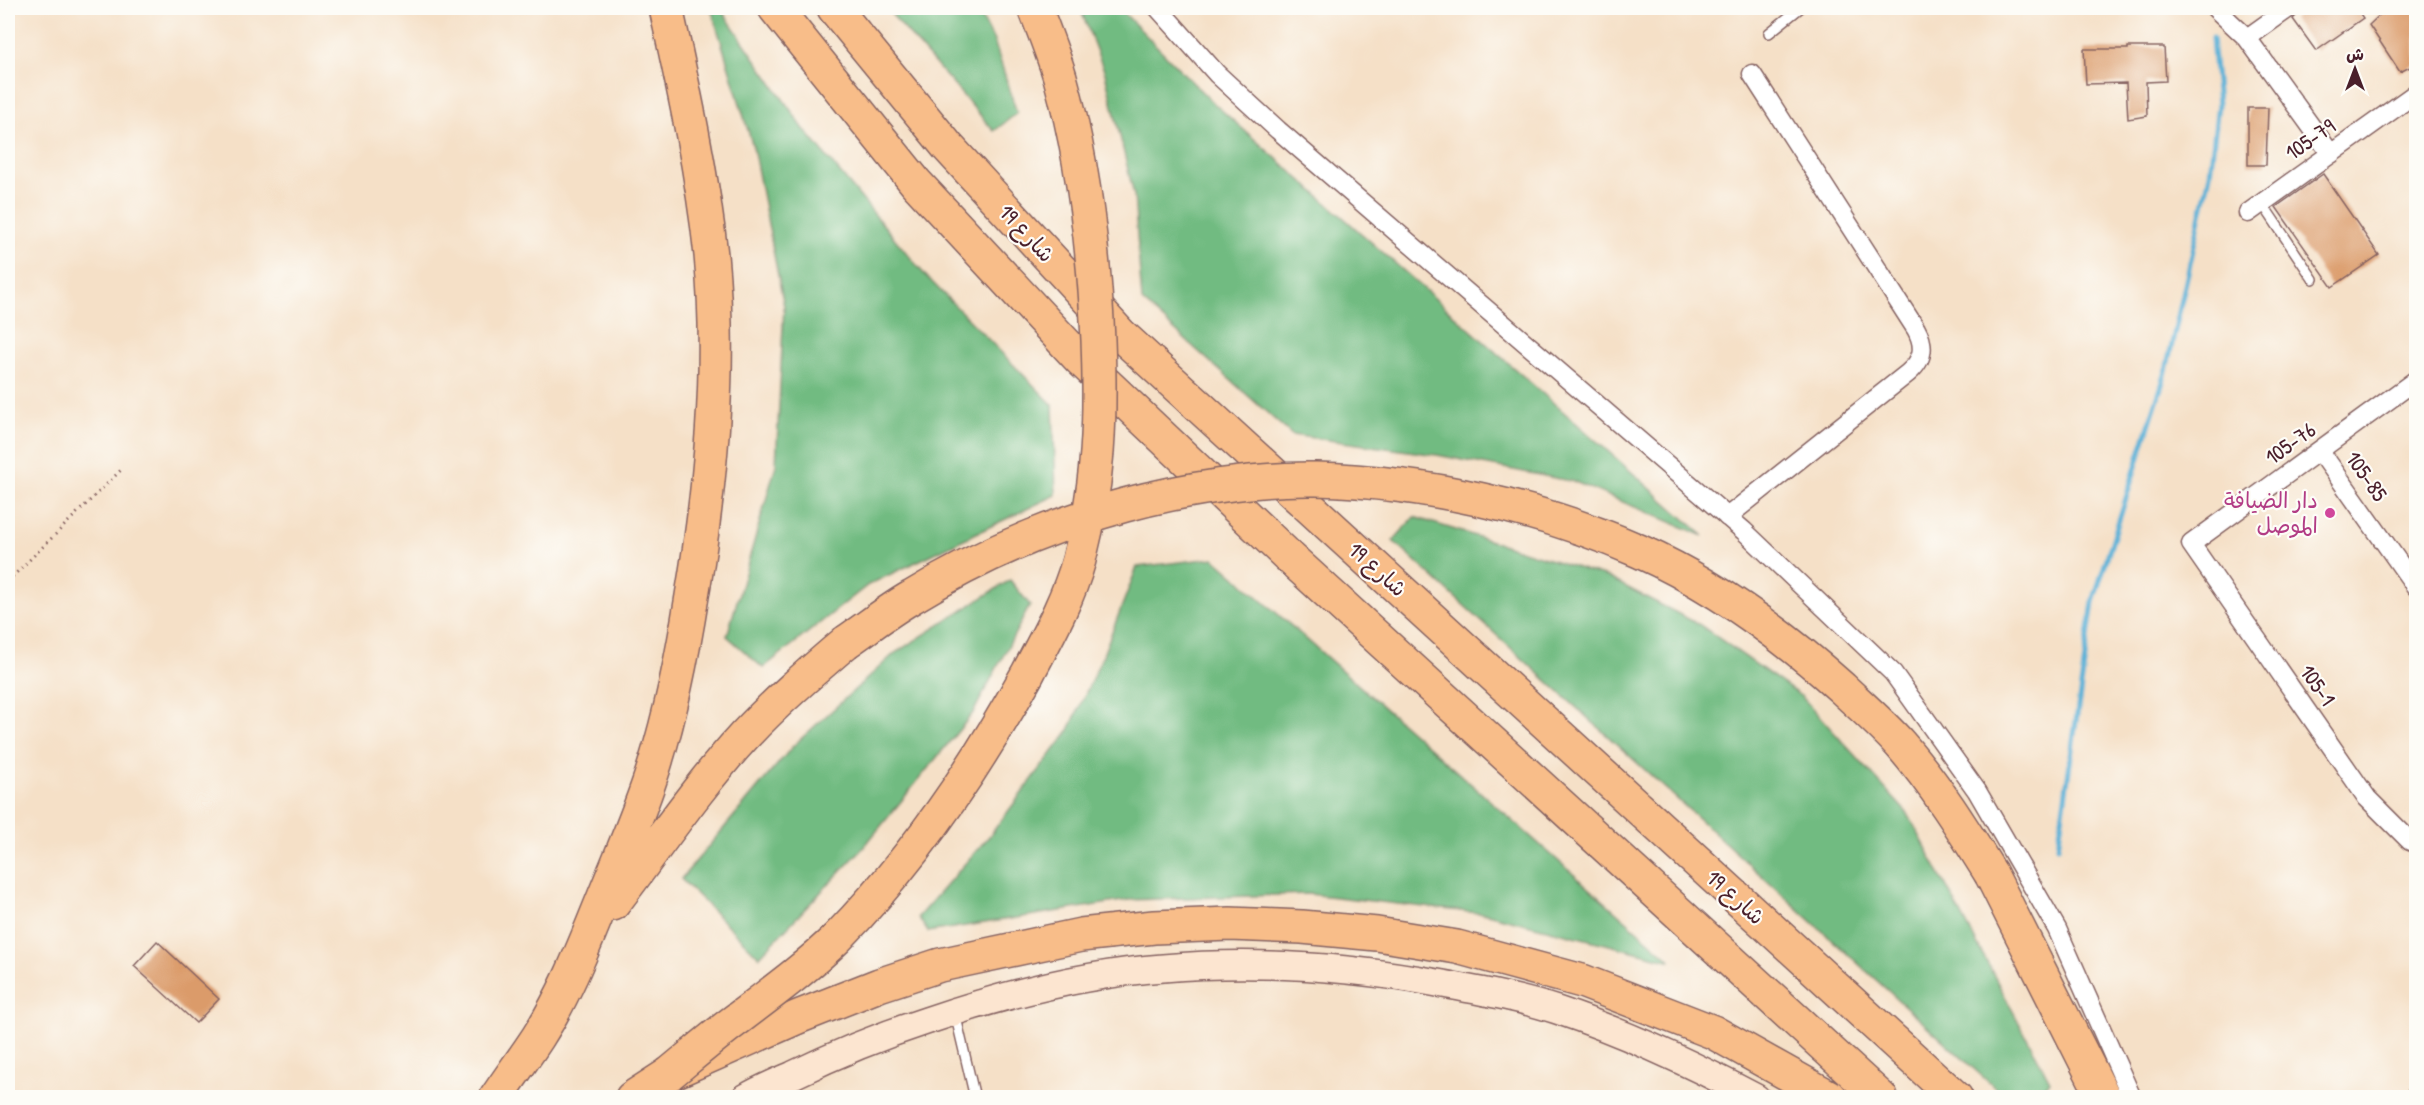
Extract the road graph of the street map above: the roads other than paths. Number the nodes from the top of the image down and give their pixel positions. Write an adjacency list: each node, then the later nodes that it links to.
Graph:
1 (666, 8): 22 (highway)
2 (775, 8): 32 (highway, شارع 19)
3 (834, 8): 33 (highway, شارع 19)
4 (1035, 8): 24 (highway, bridge)
5 (1158, 8): 18 (street)
6 (1800, 8): 9 (lane)
7 (2215, 8): 10 (street)
8 (2289, 8): 10 (street)
9 (1769, 33)
10 (2247, 38): 13 (street)
11 (1752, 74): 18 (street)
12 (2416, 93): 13 (street, 105-79)
13 (2331, 154): 14 (street, 105-79)
14 (2255, 208): 15 (lane, 105-79)
15 (2313, 279)
16 (2416, 380): 17 (street, 105-76)
17 (2320, 451): 19 (street, 105-76); 20 (street, 105-85)
18 (1727, 516): 35 (street)
19 (2191, 544): 21 (street, 105-1)
20 (2416, 587)
21 (2416, 843)
22 (589, 936): 26 (highway); 34 (highway, bridge)
23 (954, 1011): 28 (main road); 29 (lane); 30 (main road)
24 (669, 1074): 27 (highway); 31 (highway, bridge)
25 (2416, 1091): 36 (lane)
26 (496, 1098)
27 (632, 1098)
28 (745, 1098)
29 (975, 1098)
30 (1756, 1098)
31 (1832, 1098)
32 (1881, 1098)
33 (1956, 1098)
34 (2104, 1098)
35 (2132, 1098)
36 (2406, 1098)

